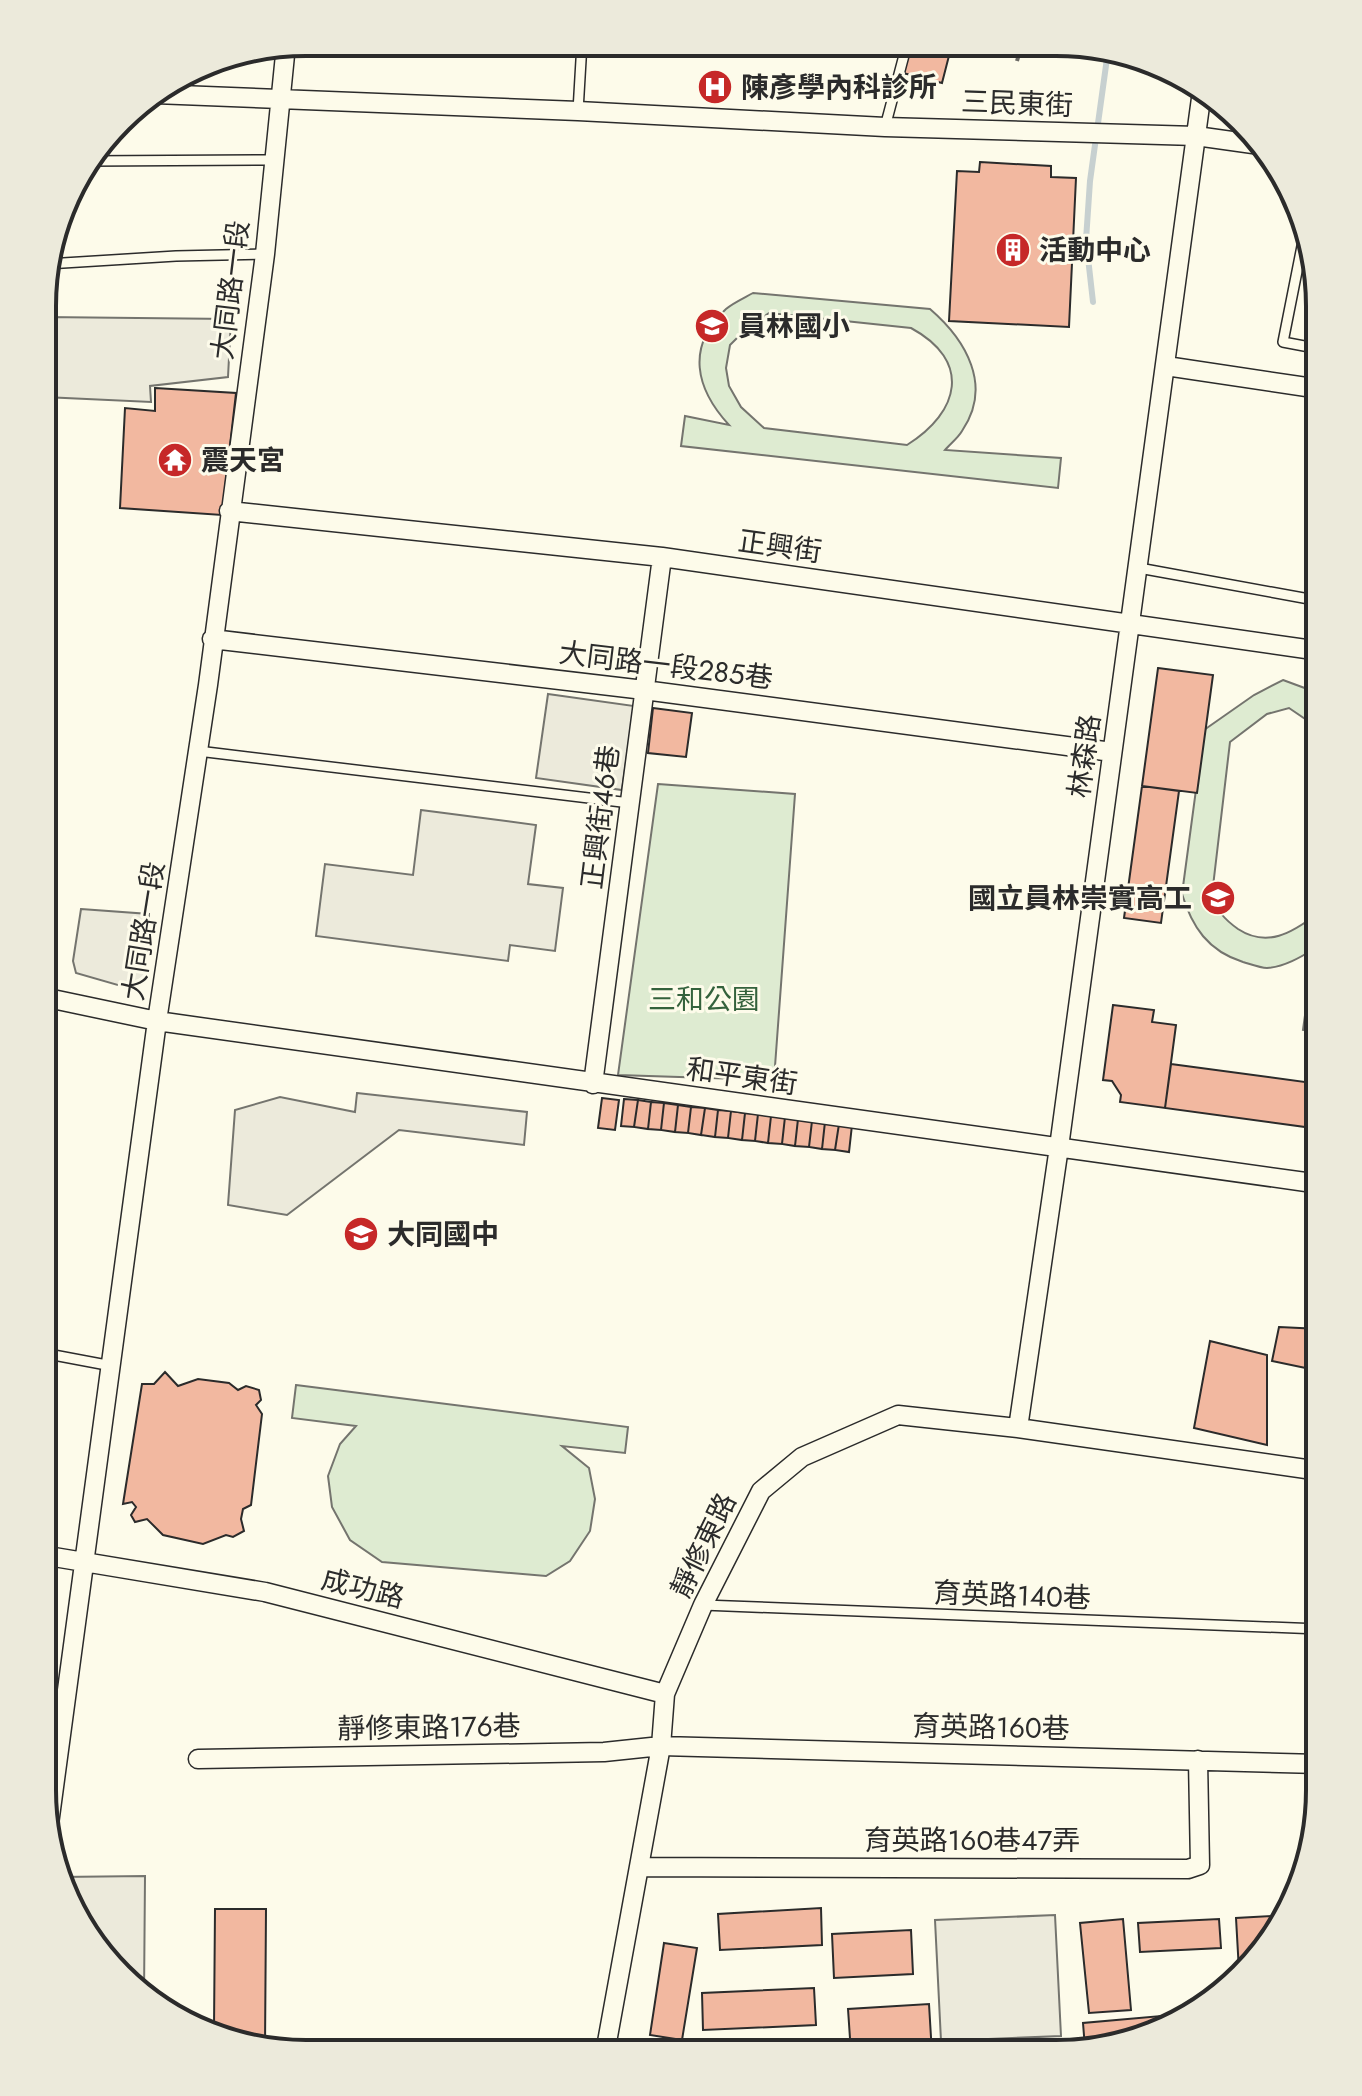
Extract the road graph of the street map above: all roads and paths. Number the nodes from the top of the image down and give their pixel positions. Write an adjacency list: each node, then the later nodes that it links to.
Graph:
1 (904, 56): 10 (lane)
2 (1018, 56): 5 (path)
3 (581, 57): 9 (lane)
4 (284, 58): 7 (street, 大同路一段)
5 (1017, 61)
6 (173, 95): 7 (street, 三民東街)
7 (279, 99): 9 (street, 三民東街); 13 (street, 大同路一段)
8 (1200, 103): 11 (street, 林森路)
9 (578, 111): 10 (street, 三民東街)
10 (885, 127): 11 (street, 三民東街)
11 (1196, 136): 12 (street, 三民東街); 19 (street, 林森路)
12 (1245, 143)
13 (273, 160): 14 (lane); 15 (street, 大同路一段)
14 (103, 161)
15 (265, 254): 17 (lane); 21 (street, 大同路一段)
16 (1300, 254): 18 (lane)
17 (60, 263)
18 (1306, 346)
19 (1166, 366): 20 (street); 23 (street, 林森路)
20 (1306, 387)
21 (229, 511): 22 (street, 正興街); 26 (street, 大同路一段)
22 (662, 557): 25 (street, 正興街); 28 (street, 正興街46巷)
23 (1139, 568): 24 (lane); 25 (street, 林森路)
24 (1306, 598)
25 (1130, 626): 27 (street, 正興街); 30 (street, 林森路)
26 (212, 639): 28 (street, 大同路一段285巷); 29 (street, 大同路一段)
27 (1306, 649)
28 (644, 690): 30 (street, 大同路一段285巷); 31 (street, 正興街46巷)
29 (198, 751): 31 (lane); 33 (street, 大同路一段)
30 (1112, 752): 35 (street, 林森路)
31 (630, 803): 34 (street, 正興街46巷)
32 (56, 1000): 33 (street, 和平東街)
33 (157, 1021): 34 (street, 和平東街); 38 (street, 大同路一段)
34 (593, 1084): 35 (street, 和平東街)
35 (1059, 1147): 36 (street, 和平東街); 39 (street, 林森路)
36 (1305, 1182)
37 (56, 1355): 38 (lane)
38 (112, 1366): 42 (street, 大同路一段)
39 (1018, 1428): 40 (street, 靜修東路); 43 (street, 靜修東路)
40 (1305, 1469)
41 (56, 1557): 42 (street, 成功路)
42 (82, 1560): 45 (street, 成功路); 46 (street, 大同路一段)
43 (703, 1605): 44 (lane, 育英路140巷); 45 (street, 靜修東路)
44 (1305, 1628)
45 (665, 1694): 47 (street, 靜修東路)
46 (56, 1732)
47 (661, 1746): 48 (street, 靜修東路176巷); 49 (street, 育英路160巷); 51 (street, 靜修東路)
48 (198, 1759)
49 (1198, 1760): 50 (street, 育英路160巷); 51 (street, 育英路160巷47弄)
50 (1305, 1764)
51 (639, 1867): 52 (street, 靜修東路)
52 (607, 2040)

